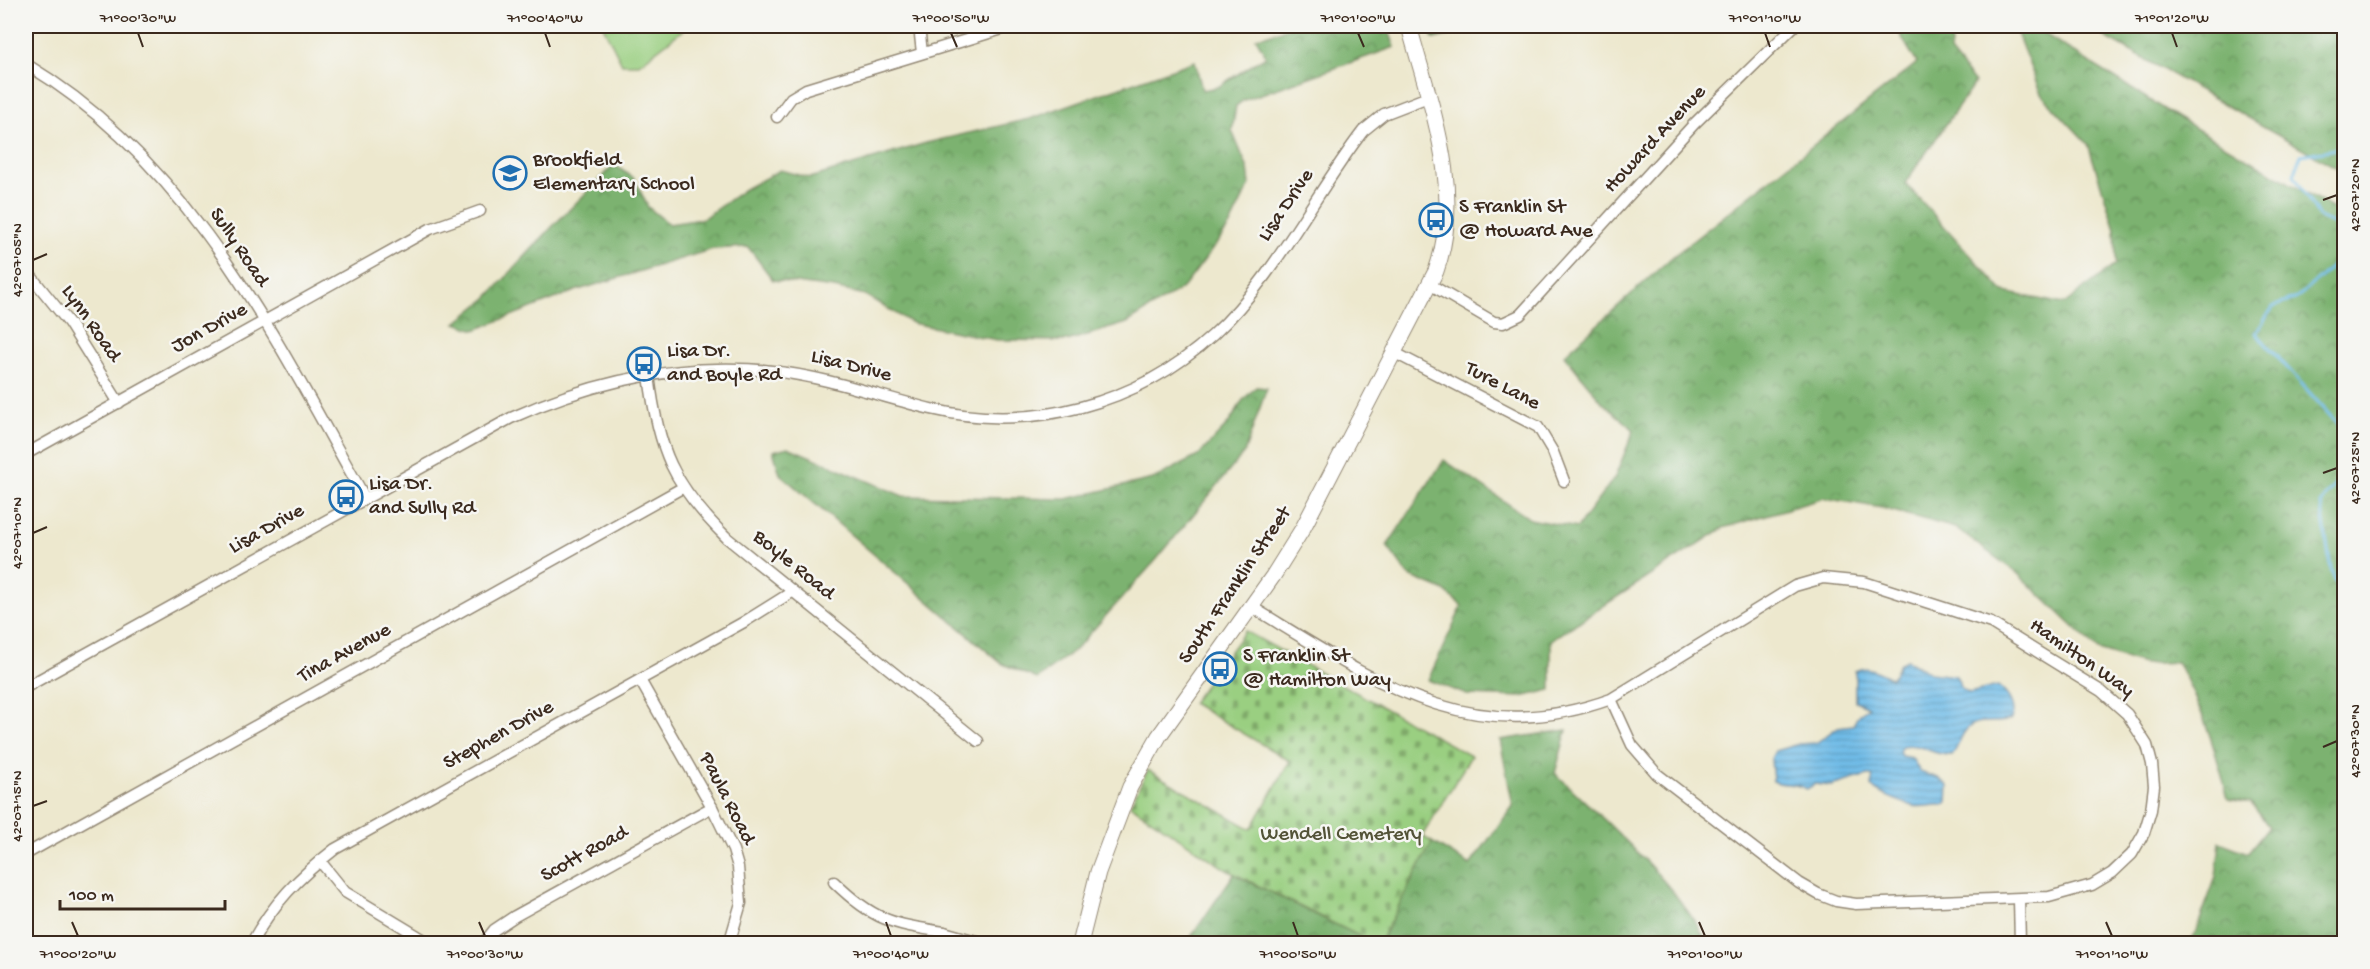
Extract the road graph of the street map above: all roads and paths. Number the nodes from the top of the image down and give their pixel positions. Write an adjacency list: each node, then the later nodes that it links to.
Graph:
1 (919, 26): 5 (street)
2 (1012, 26): 5 (street)
3 (1409, 26): 7 (main road, South Franklin Street)
4 (1794, 26): 11 (street, Howard Avenue)
5 (922, 53): 8 (street)
6 (26, 64): 12 (street, Sully Road)
7 (1428, 98): 11 (main road, South Franklin Street); 14 (street, Lisa Drive)
8 (777, 117)
9 (480, 211): 12 (street, Jon Drive)
10 (26, 270): 15 (street, Lynn Road)
11 (1431, 285): 13 (main road, South Franklin Street)
12 (264, 321): 15 (street, Jon Drive); 19 (street, Sully Road)
13 (1395, 353): 17 (street, Ture Lane); 21 (main road, South Franklin Street)
14 (649, 375): 18 (street, Boyle Road); 19 (street, Lisa Drive)
15 (118, 403): 16 (street, Jon Drive)
16 (26, 454)
17 (1564, 481)
18 (682, 488): 20 (street, Boyle Road); 27 (street, Tina Avenue)
19 (364, 498): 23 (street, Lisa Drive)
20 (792, 592): 22 (street, Stephen Drive); 25 (street, Boyle Road)
21 (1252, 608): 24 (street, Hamilton Way); 37 (main road, South Franklin Street)
22 (640, 680): 26 (street, Paula Road); 28 (street, Stephen Drive)
23 (26, 687)
24 (1611, 699): 30 (street, Hamilton Way); 30 (street, Hamilton Way)
25 (978, 741)
26 (712, 807): 34 (street, Scott Road); 35 (street, Paula Road)
27 (26, 854)
28 (320, 861): 32 (street, Stephen Drive); 33 (street)
29 (834, 882): 31 (street)
30 (2019, 898): 38 (street)
31 (943, 938): 36 (street)
32 (251, 944)
33 (431, 944)
34 (483, 944)
35 (729, 944)
36 (987, 944)
37 (1080, 944)
38 (2020, 944)

